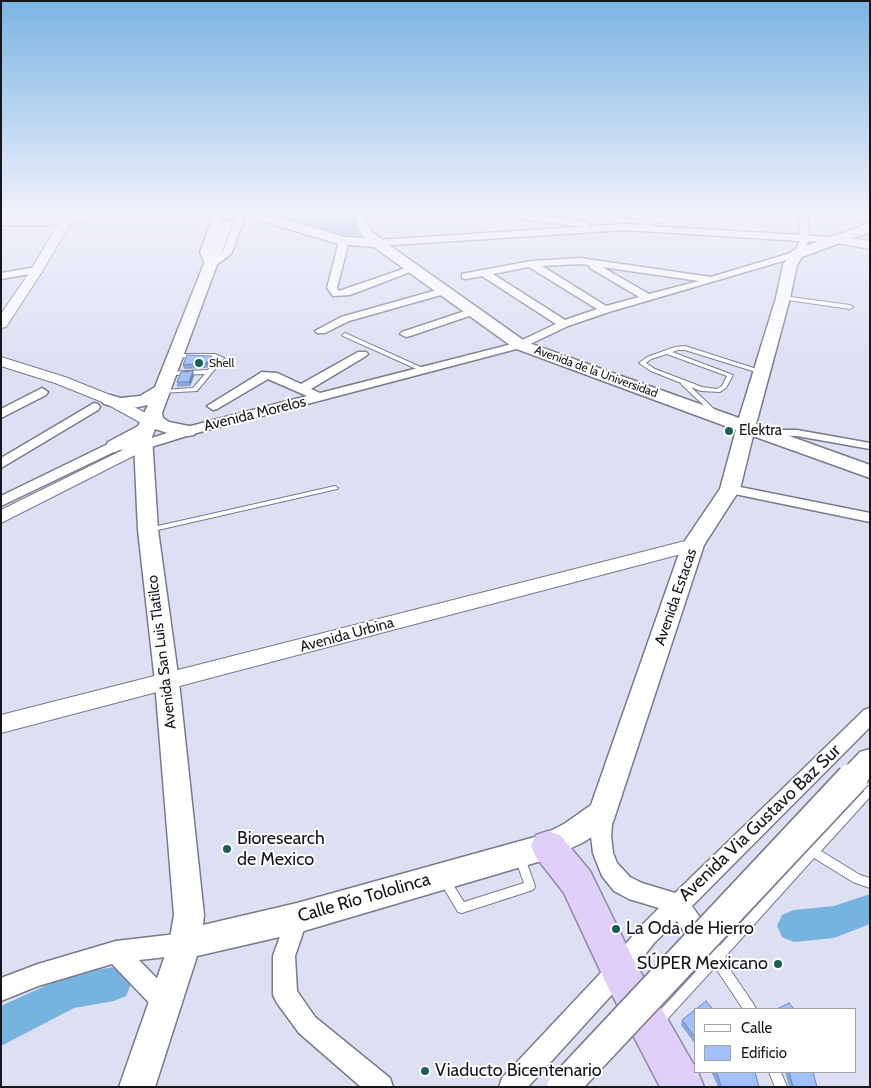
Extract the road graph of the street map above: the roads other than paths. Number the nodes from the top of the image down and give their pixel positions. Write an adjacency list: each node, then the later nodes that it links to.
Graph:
1 (39, 266): 12 (street)
2 (211, 266): 31 (main road, Avenida San Luis Tlatilco)
3 (338, 266): 11 (street)
4 (409, 266): 11 (main road, Avenida de la Universidad)
5 (520, 266): 13 (street)
6 (534, 266): 21 (street)
7 (593, 266): 18 (street)
8 (613, 266): 16 (street)
9 (759, 266): 16 (street, Avenida Morelos)
10 (790, 266): 19 (main road, Avenida Estacas)
11 (413, 269): 17 (main road, Avenida de la Universidad)
12 (37, 270): 14 (street); 23 (street)
13 (483, 272): 15 (street); 24 (street)
14 (1, 276)
15 (466, 276)
16 (713, 280): 18 (street, Avenida Morelos)
17 (444, 291): 22 (main road, Avenida de la Universidad); 25 (street)
18 (648, 298): 21 (street, Avenida Morelos)
19 (783, 298): 20 (lane); 35 (main road, Avenida Estacas)
20 (850, 307)
21 (605, 310): 24 (street, Avenida Morelos)
22 (474, 311): 26 (street); 28 (main road, Avenida de la Universidad)
23 (1, 324)
24 (564, 324): 28 (street, Avenida Morelos)
25 (321, 331)
26 (406, 334)
27 (345, 335): 33 (lane)
28 (520, 344): 33 (street, Avenida Morelos); 44 (main road, Avenida de la Universidad)
29 (667, 352): 35 (lane); 36 (lane); 36 (lane)
30 (362, 354): 38 (street)
31 (176, 356): 34 (lane); 37 (main road, Avenida San Luis Tlatilco)
32 (1, 361): 41 (street)
33 (423, 370): 40 (street, Avenida Morelos)
34 (210, 372): 37 (lane); 37 (lane)
35 (761, 372): 45 (main road, Avenida Estacas)
36 (681, 381): 44 (lane)
37 (165, 385): 41 (main road); 46 (main road, Avenida San Luis Tlatilco)
38 (303, 388): 40 (street); 42 (street)
39 (42, 392): 43 (street)
40 (319, 397): 47 (street, Avenida Morelos)
41 (102, 403): 46 (street); 51 (street)
42 (213, 406)
43 (1, 414)
44 (717, 416): 45 (main road, Avenida de la Universidad)
45 (746, 426): 48 (main road, Avenida de la Universidad); 54 (main road, Avenida Estacas)
46 (148, 427): 47 (street, Avenida Morelos); 47 (main road); 49 (main road); 57 (street, Avenida Morelos); 58 (main road, Avenida San Luis Tlatilco)
47 (188, 431)
48 (764, 433): 50 (street); 52 (main road, Avenida de la Universidad)
49 (114, 446): 55 (street)
50 (870, 446)
51 (1, 464)
52 (870, 472)
53 (335, 488): 58 (lane)
54 (730, 489): 56 (street); 59 (main road, Avenida Estacas)
55 (1, 502)
56 (868, 516)
57 (1, 517)
58 (148, 530): 60 (main road, Avenida San Luis Tlatilco)
59 (693, 545): 60 (street, Avenida Urbina); 64 (main road, Avenida Estacas)
60 (167, 682): 62 (street, Avenida Urbina); 70 (main road, Avenida San Luis Tlatilco)
61 (870, 716): 68 (street, Avenida Via Gustavo Baz Sur)
62 (1, 724)
63 (864, 777): 66 (lane, Avenida Via Gustavo Baz Sur); 82 (main road, Avenida Via Gustavo Baz Sur, bridge)
64 (603, 813): 65 (main road, Calle Río Tololinca); 68 (street)
65 (533, 850): 69 (main road, Calle Río Tololinca); 73 (highway)
66 (812, 852): 67 (lane); 72 (lane, Avenida Via Gustavo Baz Sur)
67 (870, 883)
68 (678, 904): 72 (street); 73 (street, Avenida Via Gustavo Baz Sur)
69 (297, 918): 70 (main road, Calle Río Tololinca); 80 (street)
70 (185, 944): 71 (street, Calle Río Tololinca); 75 (main road, Avenida San Luis Tlatilco)
71 (116, 952): 74 (street, Calle Río Tololinca); 75 (street)
72 (715, 958): 76 (lane); 77 (lane, Avenida Via Gustavo Baz Sur)
73 (619, 970): 77 (highway); 81 (street, Avenida Via Gustavo Baz Sur)
74 (1, 990)
75 (164, 1002): 79 (main road, Avenida San Luis Tlatilco)
76 (749, 1008)
77 (653, 1028): 83 (highway)
78 (775, 1073): 84 (lane)
79 (137, 1087)
80 (381, 1087)
81 (511, 1087)
82 (563, 1087)
83 (683, 1087)
84 (782, 1087)

